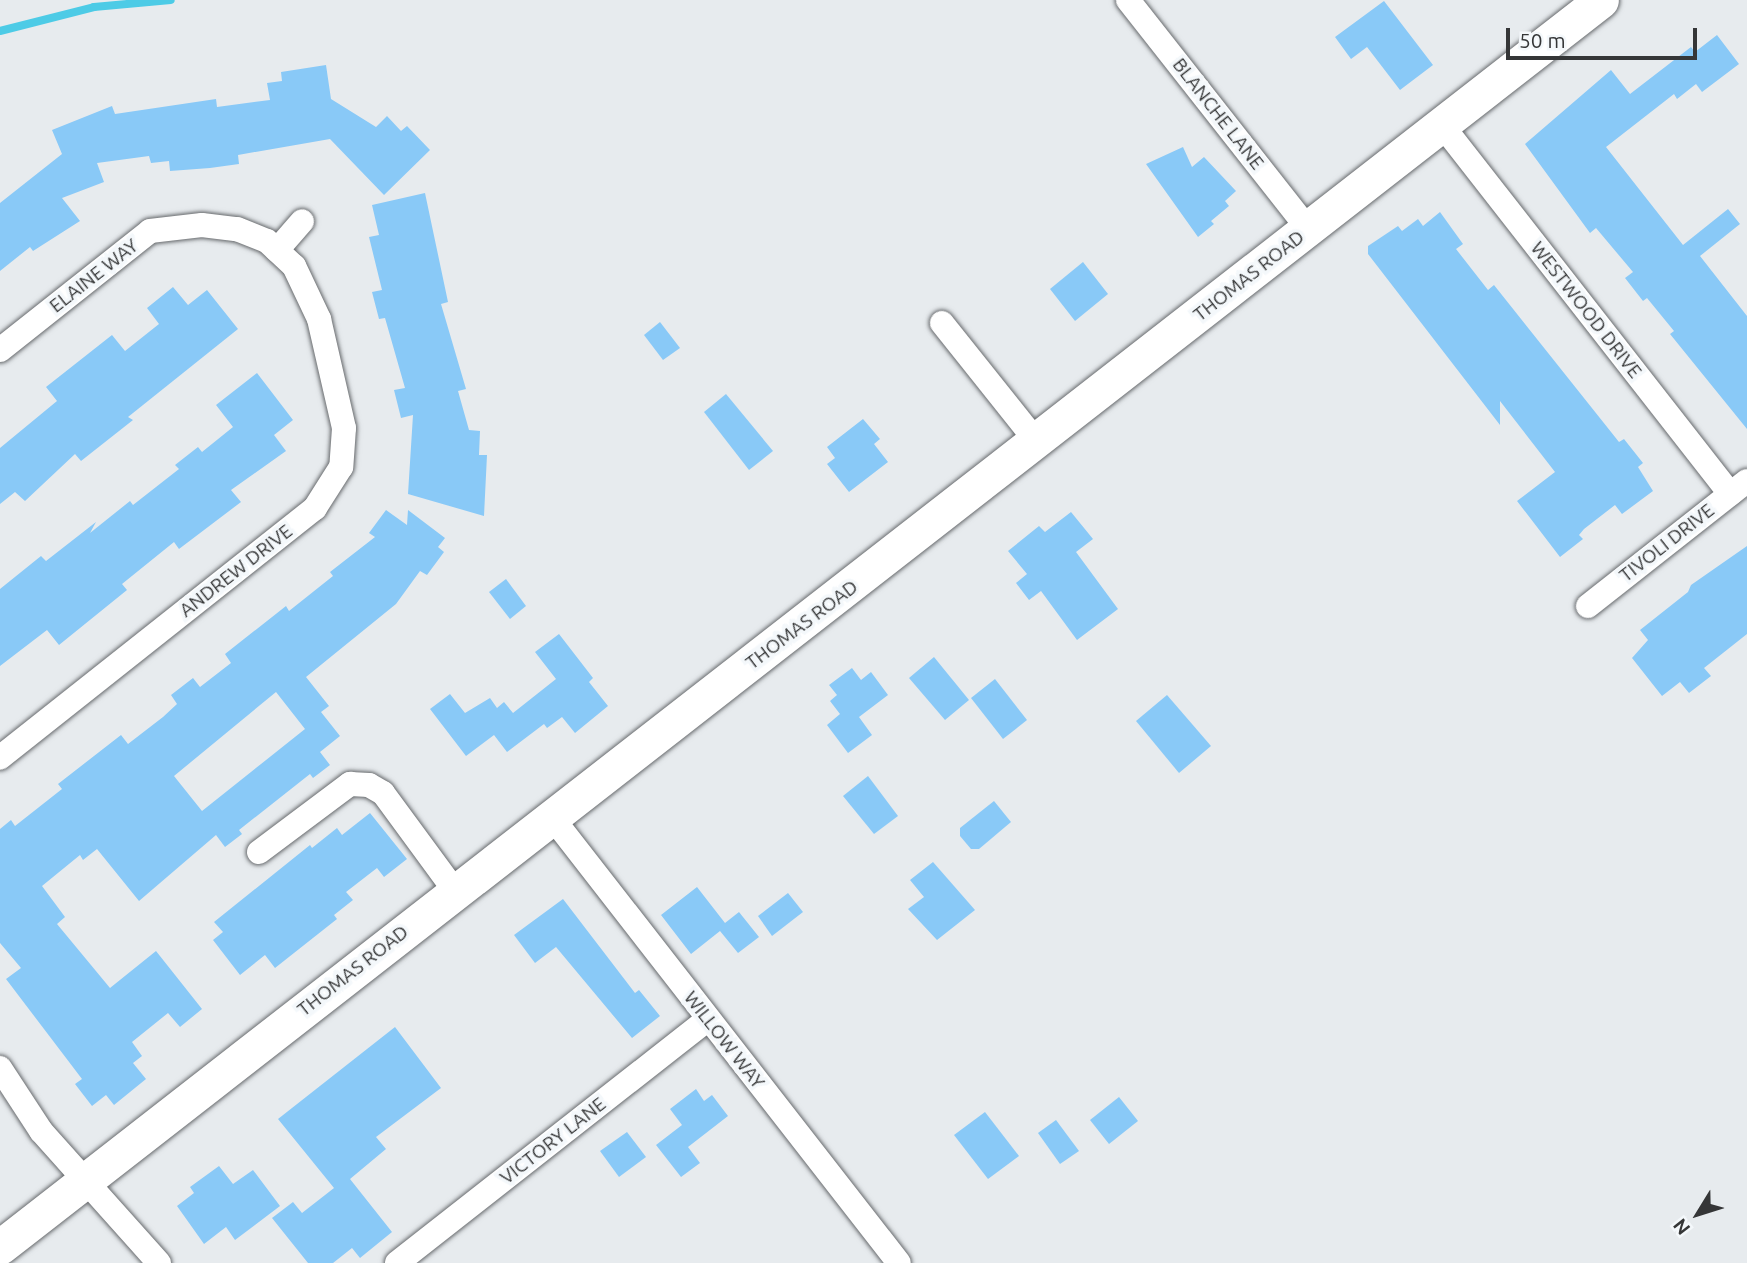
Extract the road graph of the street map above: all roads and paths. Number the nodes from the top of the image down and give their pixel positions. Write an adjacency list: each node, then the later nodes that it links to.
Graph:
1 (1601, 0): 3 (street, THOMAS ROAD)
2 (1128, 1): 5 (street, BLANCHE LANE)
3 (1442, 125): 5 (street, THOMAS ROAD); 11 (street, WESTWOOD DRIVE)
4 (302, 221): 6 (street)
5 (1308, 229): 10 (street, THOMAS ROAD)
6 (277, 250): 7 (street, ELAINE WAY); 9 (street, ELAINE WAY)
7 (319, 319): 13 (street, ANDREW DRIVE)
8 (942, 323): 10 (street)
9 (0, 351)
10 (1037, 442): 14 (street, THOMAS ROAD)
11 (1738, 487): 12 (street, TIVOLI DRIVE)
12 (1588, 606)
13 (0, 758)
14 (551, 816): 16 (street, THOMAS ROAD); 17 (street, WILLOW WAY)
15 (259, 852): 16 (street)
16 (455, 891): 19 (street, THOMAS ROAD)
17 (708, 1019): 22 (street, VICTORY LANE); 23 (street, WILLOW WAY)
18 (0, 1068): 19 (street)
19 (85, 1183): 20 (street, THOMAS ROAD); 21 (street)
20 (0, 1247)
21 (159, 1263)
22 (397, 1263)
23 (899, 1263)

